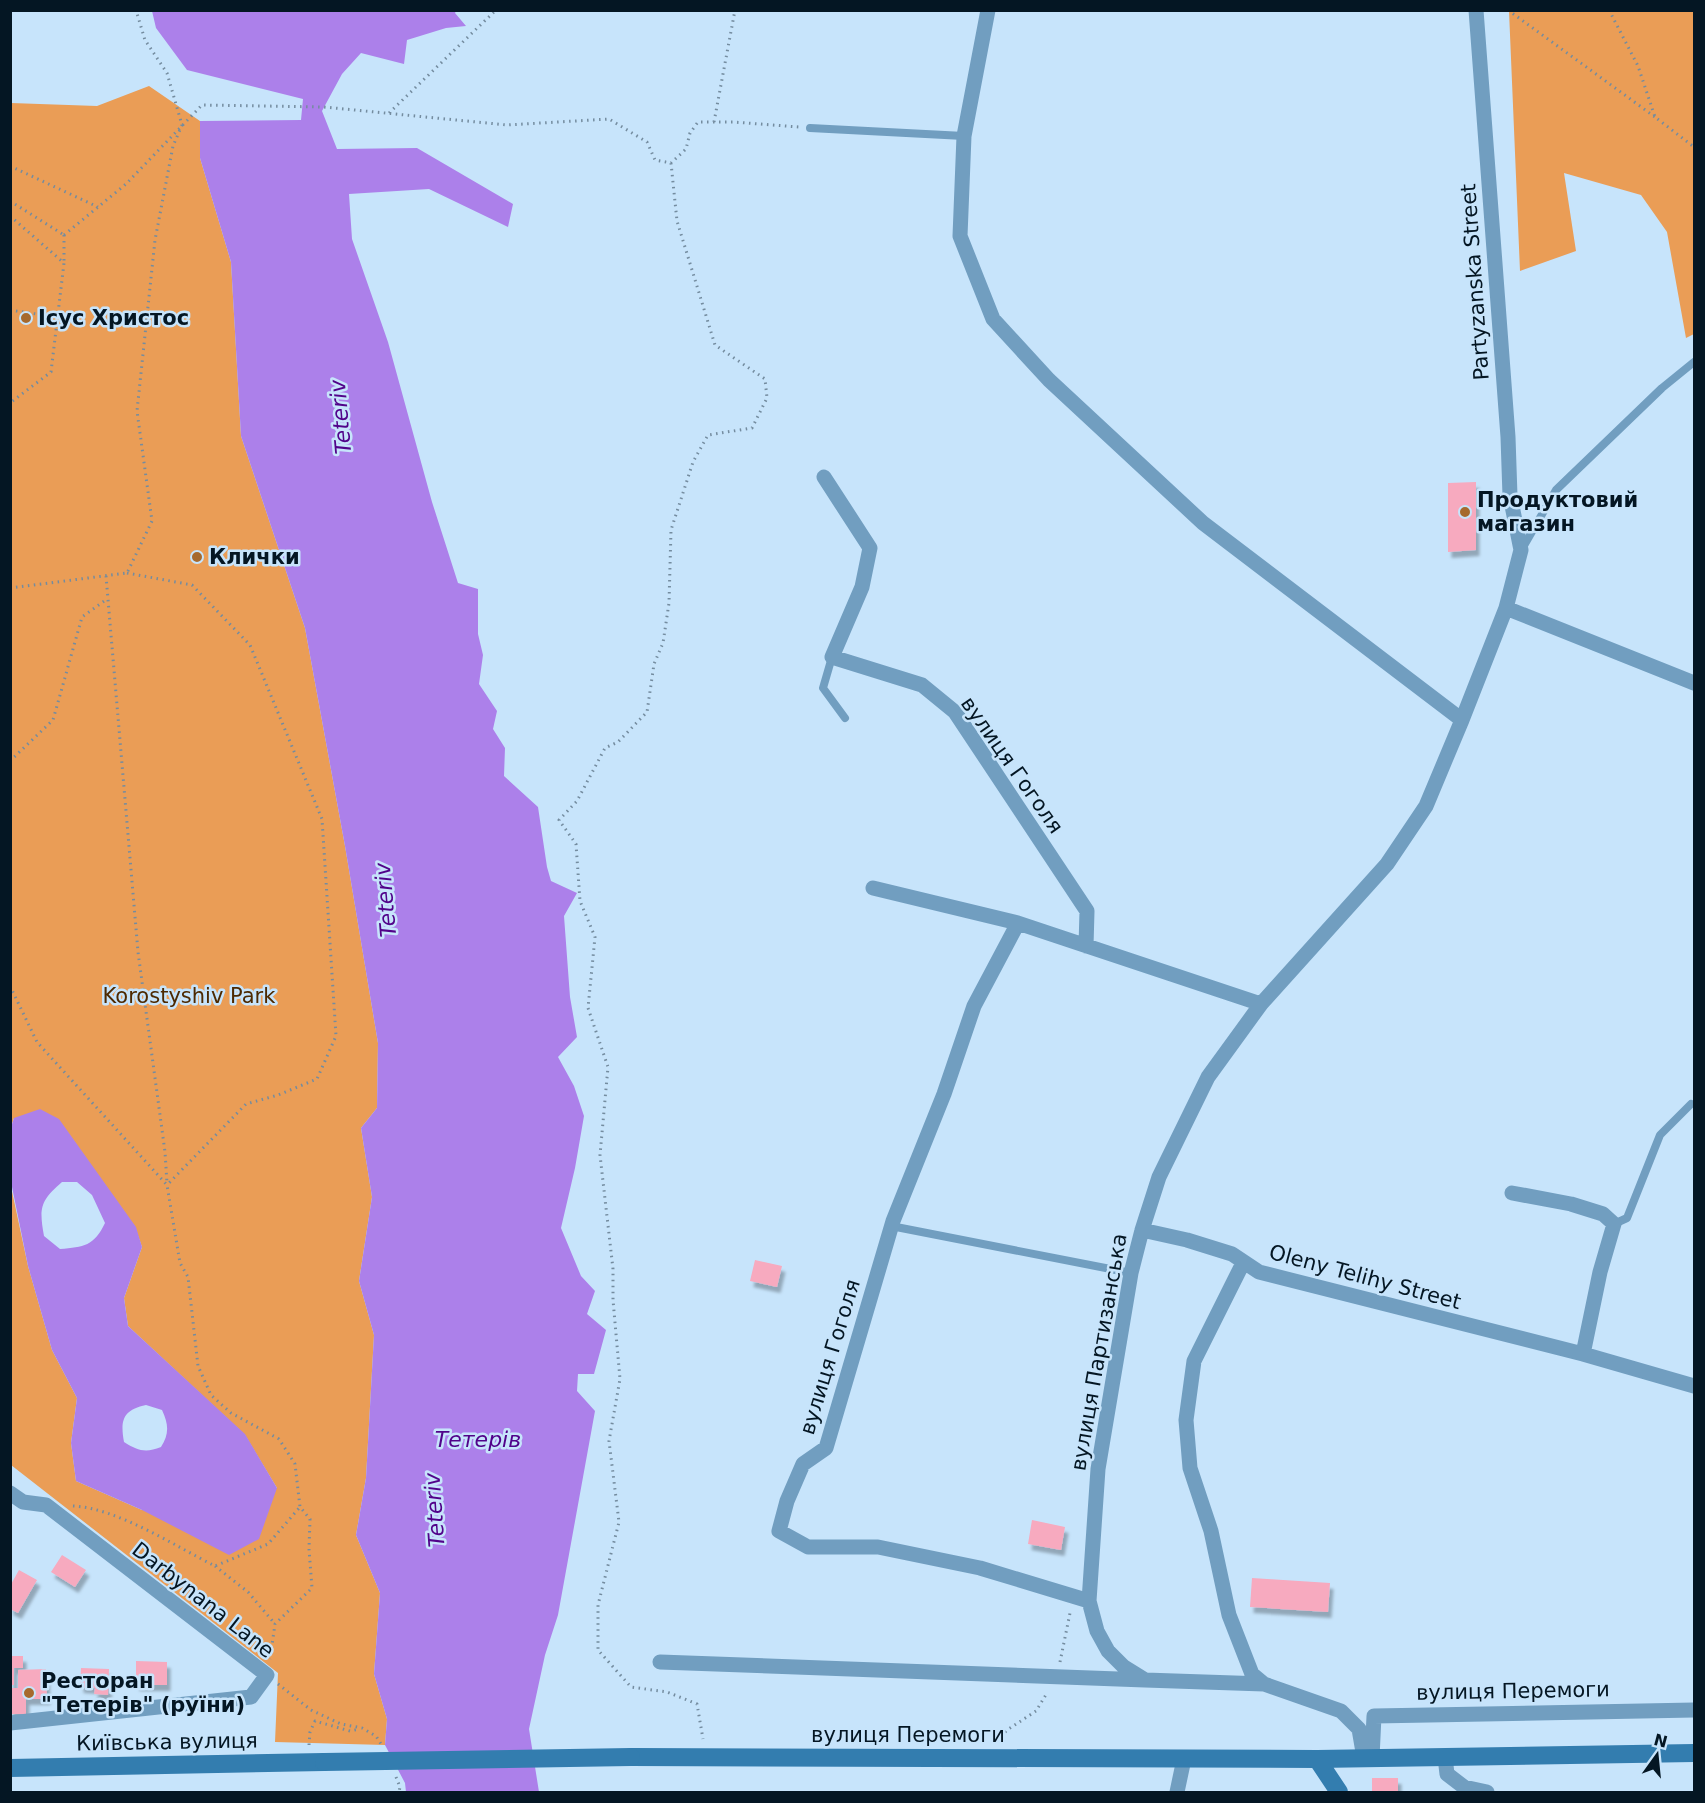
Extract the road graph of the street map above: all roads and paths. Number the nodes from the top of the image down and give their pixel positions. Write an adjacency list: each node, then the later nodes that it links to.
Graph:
1 (136, 10): 11 (path)
2 (496, 10): 8 (path)
3 (735, 10): 10 (path)
4 (988, 10): 13 (street)
5 (1476, 10): 27 (street, Partyzanska Street)
6 (1508, 10): 9 (path)
7 (1610, 10): 9 (path)
8 (388, 114): 11 (path); 15 (path)
9 (1655, 117): 14 (path)
10 (714, 122): 12 (path); 15 (path)
11 (182, 125): 18 (path); 28 (path)
12 (810, 128): 13 (lane)
13 (964, 136): 36 (street)
14 (1695, 147)
15 (671, 163): 70 (path)
16 (10, 166): 18 (path)
17 (10, 201): 20 (path)
18 (98, 207): 20 (path)
19 (10, 216): 21 (path)
20 (64, 235): 21 (path)
21 (64, 263): 23 (path)
22 (10, 310): 23 (path)
23 (56, 317): 25 (path)
24 (1695, 362): 27 (lane)
25 (10, 403)
26 (825, 477): 33 (street)
27 (1521, 550): 32 (street, вулиця Партизанська)
28 (127, 573): 29 (path); 44 (path)
29 (106, 576): 30 (path); 31 (path)
30 (10, 588)
31 (108, 598): 37 (path); 44 (path)
32 (1506, 608): 34 (street); 36 (street, вулиця Партизанська)
33 (832, 657): 35 (lane); 40 (street, вулиця Гоголя)
34 (1695, 683)
35 (845, 718)
36 (1462, 720): 42 (street, вулиця Партизанська)
37 (10, 760)
38 (873, 888): 39 (street)
39 (1018, 923): 40 (street); 47 (street, вулиця Гоголя)
40 (1086, 946): 42 (street)
41 (10, 986): 44 (path)
42 (1261, 1004): 48 (street, вулиця Партизанська)
43 (1691, 1104): 46 (lane)
44 (167, 1185): 55 (path)
45 (1512, 1193): 46 (street)
46 (1614, 1224): 51 (street)
47 (891, 1226): 50 (lane); 57 (street, вулиця Гоголя)
48 (1142, 1230): 49 (street, Oleny Telihy Street); 50 (street, вулиця Партизанська)
49 (1243, 1263): 51 (street, Oleny Telihy Street); 62 (street)
50 (1131, 1273): 57 (street, вулиця Партизанська)
51 (1583, 1354): 52 (street, Oleny Telihy Street)
52 (1695, 1386)
53 (10, 1493): 54 (street, Darbynana Lane)
54 (46, 1505): 56 (path); 60 (street, Darbynana Lane)
55 (300, 1507): 56 (path); 58 (path)
56 (215, 1566): 58 (path)
57 (1089, 1600): 61 (street, вулиця Партизанська)
58 (275, 1624): 60 (path)
59 (660, 1662): 61 (street)
60 (267, 1675): 64 (street, Darbynana Lane); 65 (path)
61 (1144, 1680): 62 (street)
62 (1264, 1684): 72 (street)
63 (1695, 1710): 72 (street, вулиця Перемоги)
64 (10, 1723)
65 (362, 1728): 66 (path); 67 (path)
66 (381, 1744)
67 (309, 1745)
68 (1695, 1753): 71 (main road, вулиця Перемоги)
69 (631, 1757): 70 (main road, вулиця Перемоги); 75 (main road, Київська вулиця, bridge)
70 (706, 1757): 73 (main road, вулиця Перемоги)
71 (1445, 1757): 72 (main road, вулиця Перемоги); 80 (street)
72 (1368, 1758): 74 (main road, вулиця Перемоги)
73 (1184, 1759): 74 (main road, вулиця Перемоги); 78 (street)
74 (1317, 1759): 79 (main road)
75 (10, 1767)
76 (394, 1771): 77 (path)
77 (399, 1792)
78 (1177, 1792)
79 (1339, 1792)
80 (1487, 1792)

